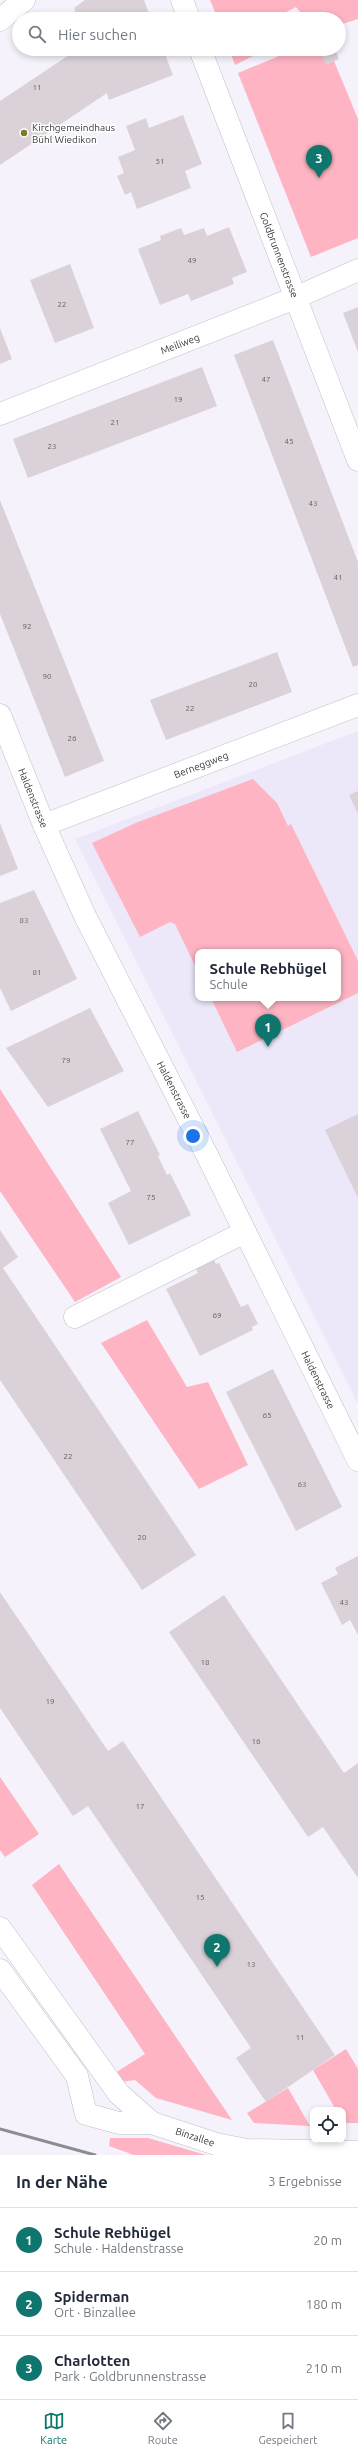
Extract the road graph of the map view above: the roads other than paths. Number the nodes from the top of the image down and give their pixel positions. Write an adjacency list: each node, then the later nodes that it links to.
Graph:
1 (24, 0): 4 (street)
2 (182, 0): 3 (street)
3 (186, 12)
4 (0, 20)
5 (203, 56): 7 (street, Goldbrunnenstrasse)
6 (358, 270): 7 (street, Meiliweg)
7 (295, 298): 8 (street, Meiliweg); 9 (street, Goldbrunnenstrasse)
8 (0, 414)
9 (358, 460)
10 (358, 705): 12 (street, Berneggweg)
11 (0, 715): 12 (street, Haldenstrasse)
12 (44, 825): 13 (street, Haldenstrasse)
13 (245, 1232): 14 (street); 15 (street, Haldenstrasse)
14 (75, 1317)
15 (358, 1460)
16 (0, 1928): 18 (street)
17 (0, 1970): 18 (street)
18 (152, 2123): 19 (street, Binzallee)
19 (358, 2152)

